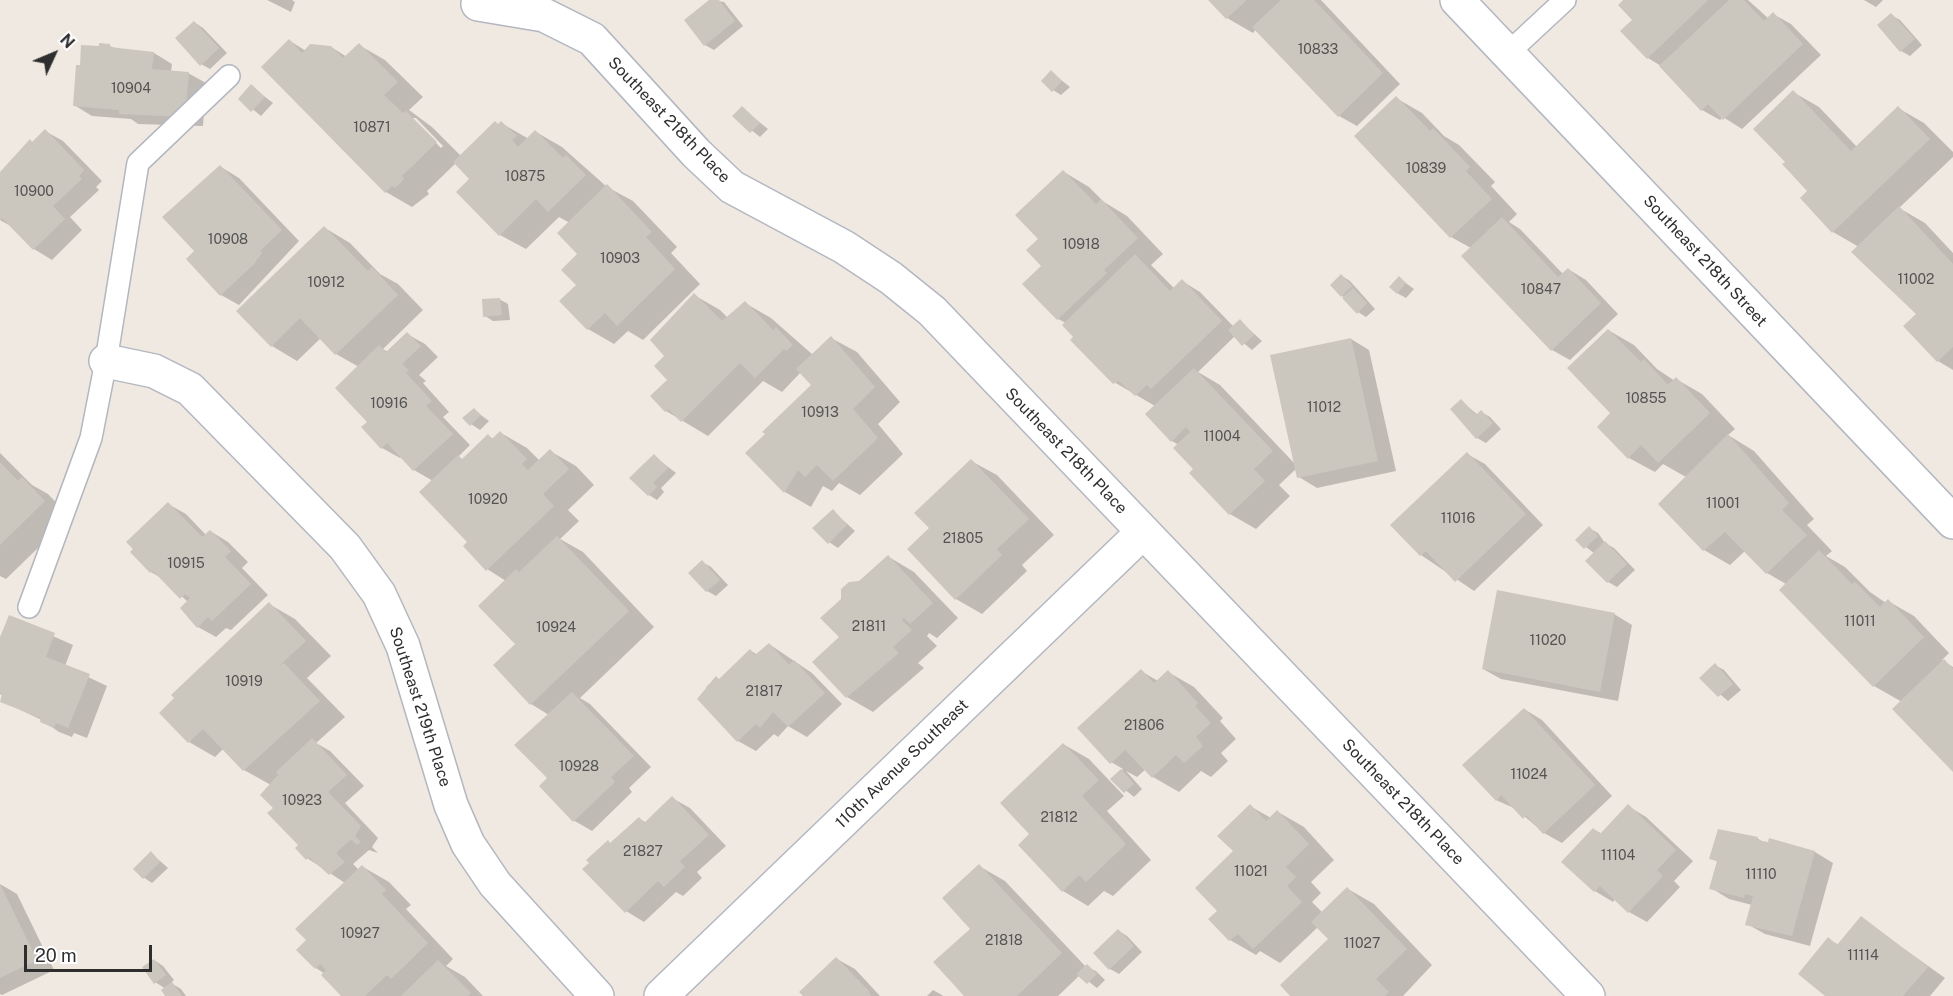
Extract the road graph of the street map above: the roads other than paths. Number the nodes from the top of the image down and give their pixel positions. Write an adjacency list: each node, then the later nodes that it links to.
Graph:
1 (1457, 0): 4 (street, Southeast 218th Street)
2 (1565, 0): 4 (lane)
3 (478, 4): 8 (street, Southeast 218th Place)
4 (1508, 53): 7 (street, Southeast 218th Street)
5 (229, 76): 6 (lane)
6 (106, 361): 9 (lane); 10 (street, Southeast 219th Place)
7 (1953, 522)
8 (1143, 532): 11 (street, 110th Avenue Southeast); 12 (street, Southeast 218th Place)
9 (29, 607)
10 (597, 996)
11 (661, 996)
12 (1588, 996)

